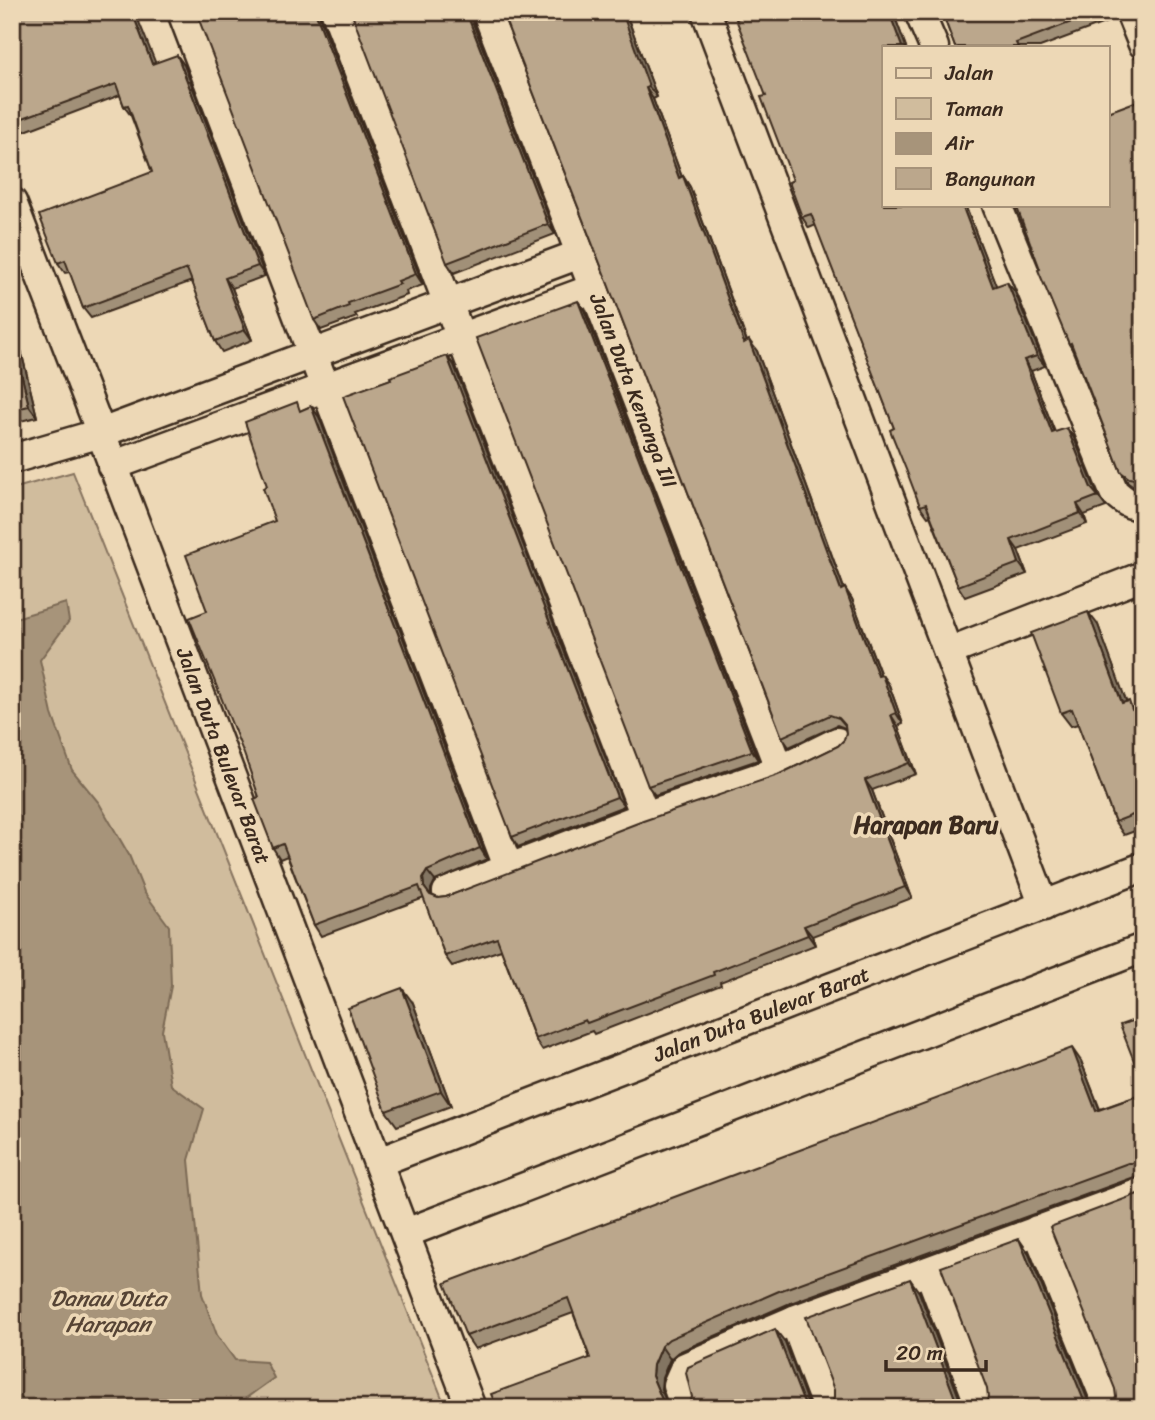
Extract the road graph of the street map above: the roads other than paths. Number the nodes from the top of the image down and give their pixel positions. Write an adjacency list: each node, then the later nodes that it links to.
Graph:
1 (182, 12): 16 (street)
2 (336, 12): 14 (street)
3 (487, 12): 12 (street, Jalan Duta Kenanga III)
4 (706, 12): 23 (street)
5 (919, 12): 8 (street)
6 (1130, 12): 7 (street)
7 (1143, 44)
8 (934, 46)
9 (12, 202): 11 (street, Jalan Duta Bulevar Barat)
10 (997, 206): 21 (street)
11 (20, 243): 18 (street, Jalan Duta Bulevar Barat)
12 (580, 254): 13 (street, Jalan Duta Kenanga III); 14 (street)
13 (595, 288): 15 (street); 25 (street, Jalan Duta Kenanga III)
14 (449, 303): 15 (street); 16 (street)
15 (461, 338): 17 (street); 26 (street)
16 (311, 355): 17 (street); 18 (street)
17 (324, 388): 20 (street); 28 (street)
18 (101, 433): 19 (street); 20 (street, Jalan Duta Bulevar Barat)
19 (12, 459)
20 (112, 466): 32 (street, Jalan Duta Bulevar Barat)
21 (1143, 506)
22 (1143, 576): 23 (street)
23 (948, 652): 30 (street)
24 (837, 742): 25 (street)
25 (780, 771): 26 (street)
26 (645, 816): 28 (street)
27 (1143, 867): 30 (street, Jalan Duta Bulevar Barat)
28 (509, 869): 29 (street)
29 (447, 892)
30 (1044, 906): 32 (street, Jalan Duta Bulevar Barat)
31 (1143, 948): 35 (street)
32 (379, 1163): 35 (street, Jalan Duta Bulevar Barat)
33 (1143, 1192): 34 (street)
34 (1037, 1230): 36 (street); 42 (street)
35 (406, 1233): 38 (street, Jalan Duta Bulevar Barat)
36 (929, 1271): 37 (street); 41 (street)
37 (794, 1320): 39 (street); 40 (street)
38 (471, 1408)
39 (685, 1408)
40 (827, 1408)
41 (981, 1408)
42 (1109, 1408)

